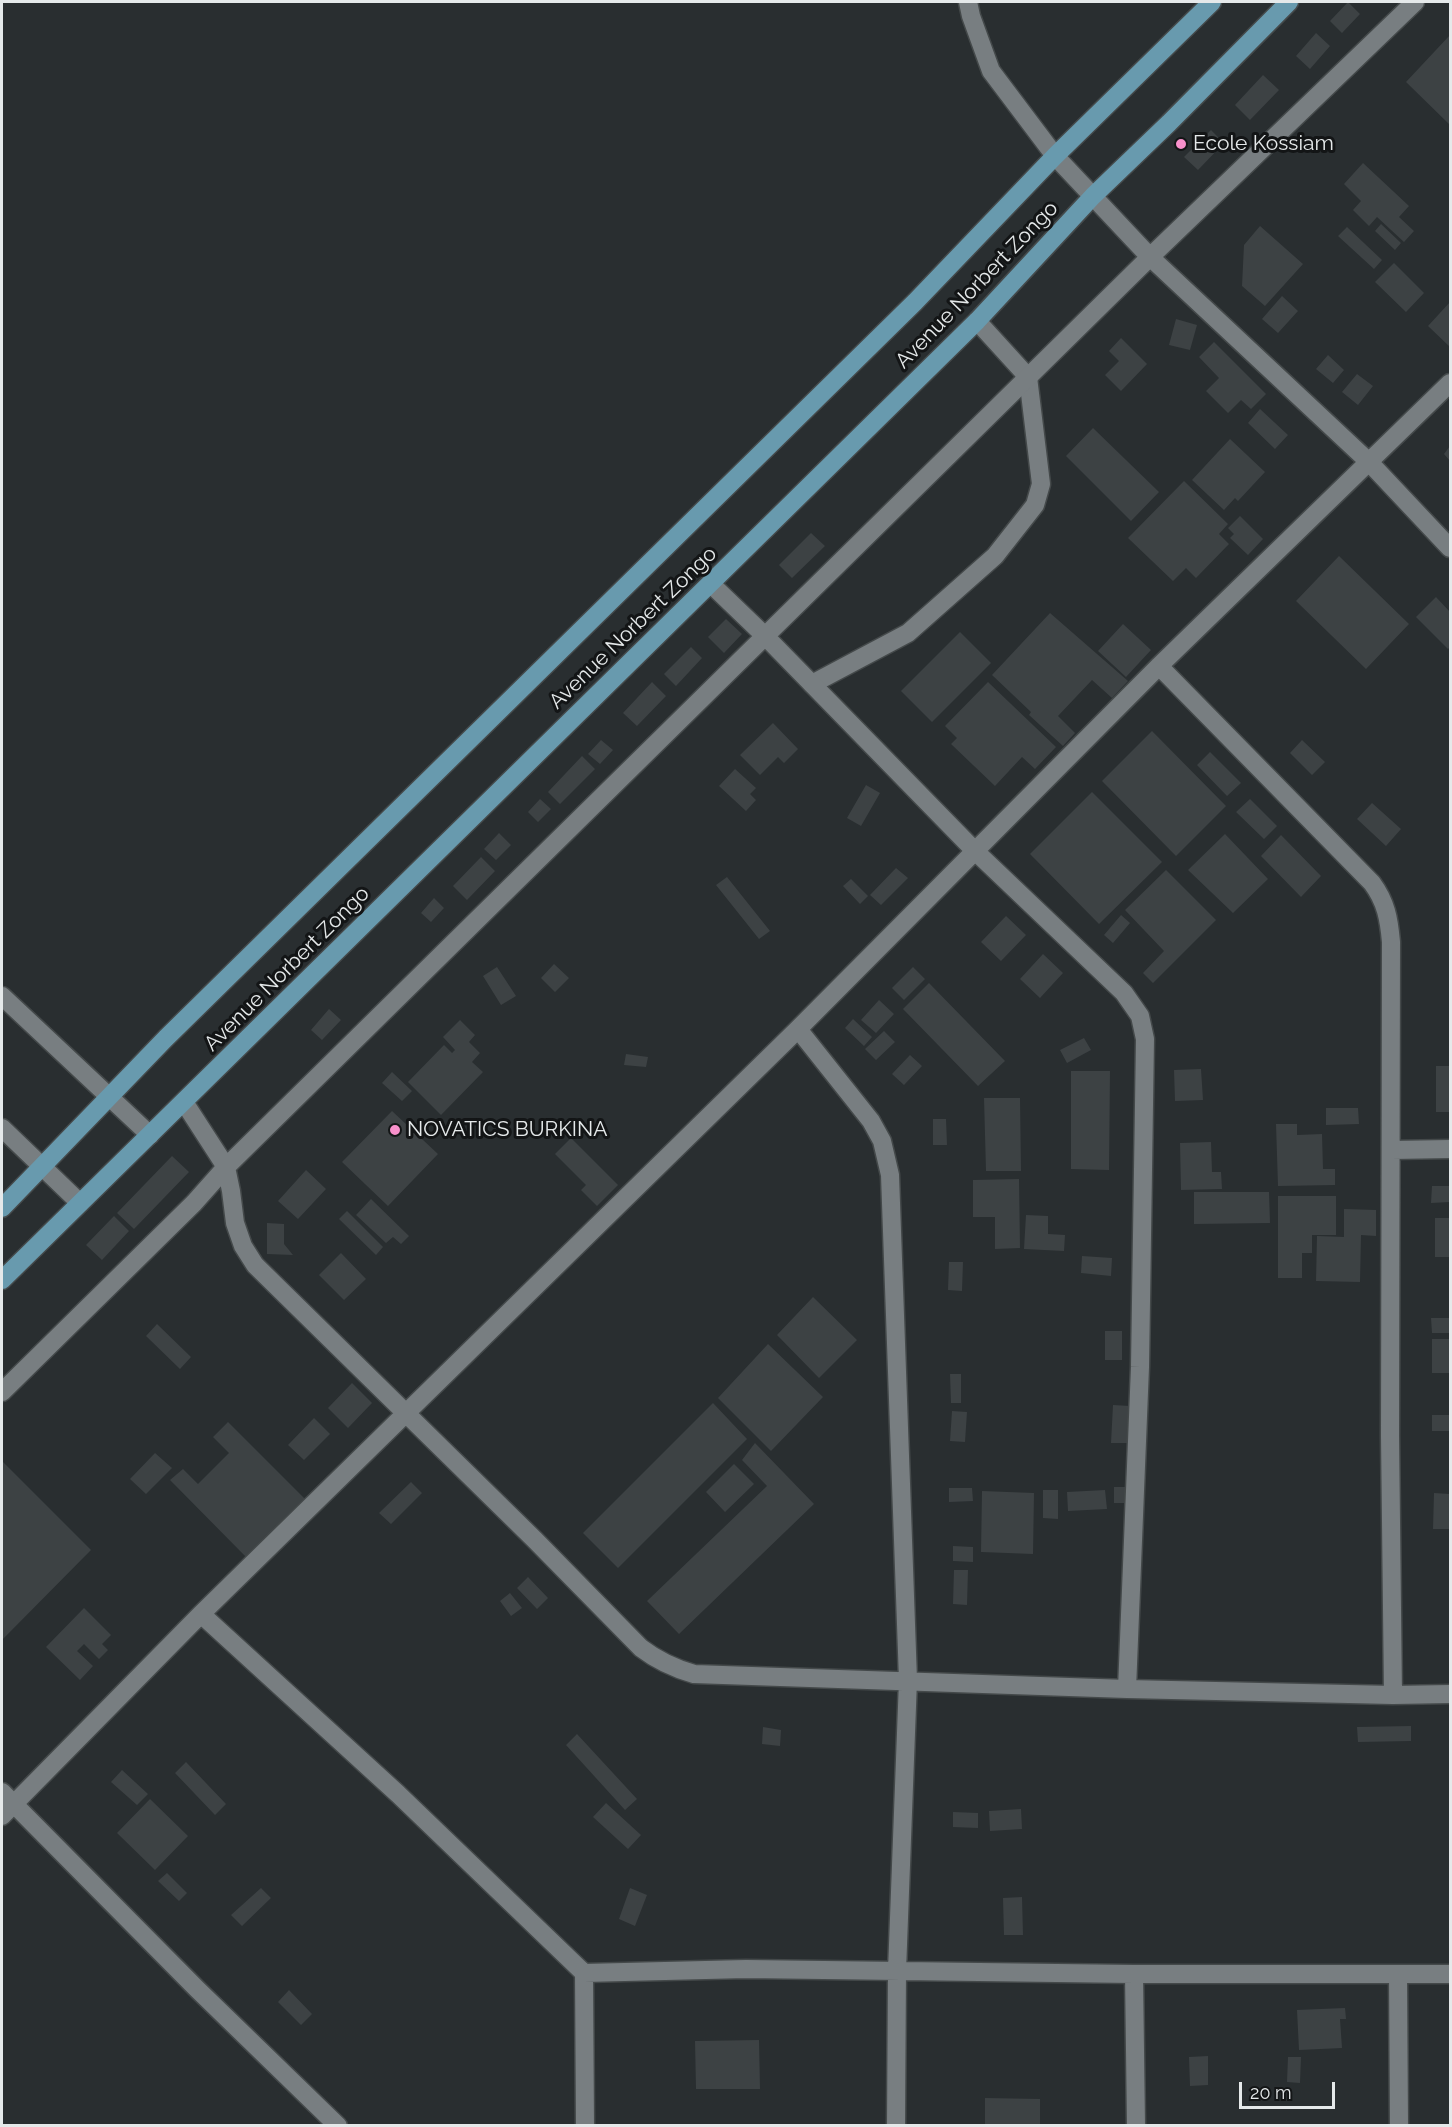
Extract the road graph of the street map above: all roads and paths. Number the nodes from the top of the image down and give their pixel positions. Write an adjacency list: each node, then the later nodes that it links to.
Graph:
1 (968, 2): 5 (street)
2 (1212, 2): 5 (main road, Avenue Norbert Zongo)
3 (1289, 2): 6 (main road, Avenue Norbert Zongo)
4 (1415, 2): 7 (street)
5 (1056, 156): 6 (street); 20 (main road, Avenue Norbert Zongo)
6 (1093, 196): 7 (street); 8 (main road, Avenue Norbert Zongo)
7 (1150, 257): 9 (street); 11 (street)
8 (977, 321): 9 (street); 13 (main road, Avenue Norbert Zongo)
9 (1028, 377): 14 (street); 16 (street)
10 (1450, 384): 11 (street)
11 (1369, 462): 12 (street); 15 (street)
12 (1450, 548)
13 (711, 584): 14 (street); 21 (main road, Avenue Norbert Zongo)
14 (765, 636): 16 (street); 27 (street)
15 (1159, 666): 17 (street); 25 (street)
16 (812, 684): 17 (street)
17 (974, 850): 19 (street); 35 (street)
18 (2, 996): 20 (street)
19 (798, 1029): 32 (street); 34 (street)
20 (108, 1098): 23 (street); 26 (main road, Avenue Norbert Zongo)
21 (184, 1102): 23 (main road, Avenue Norbert Zongo); 27 (street)
22 (2, 1128): 26 (street)
23 (150, 1135): 28 (main road, Avenue Norbert Zongo)
24 (1450, 1149): 25 (street)
25 (1392, 1150): 37 (street)
26 (42, 1167): 28 (street); 29 (main road, Avenue Norbert Zongo)
27 (226, 1167): 31 (street); 32 (street)
28 (80, 1203): 30 (main road, Avenue Norbert Zongo)
29 (2, 1208)
30 (2, 1280)
31 (2, 1392)
32 (406, 1414): 33 (street); 34 (street)
33 (201, 1614): 38 (street); 40 (street)
34 (908, 1680): 35 (street); 39 (street)
35 (1127, 1689): 37 (street)
36 (1450, 1694): 37 (street)
37 (1393, 1695)
38 (5, 1804): 44 (street)
39 (897, 1971): 40 (street); 41 (street); 46 (street)
40 (584, 1973): 45 (street)
41 (1134, 1974): 42 (street); 47 (street)
42 (1398, 1974): 43 (street); 48 (street)
43 (1450, 1974)
44 (338, 2126)
45 (585, 2126)
46 (896, 2126)
47 (1136, 2126)
48 (1399, 2126)

